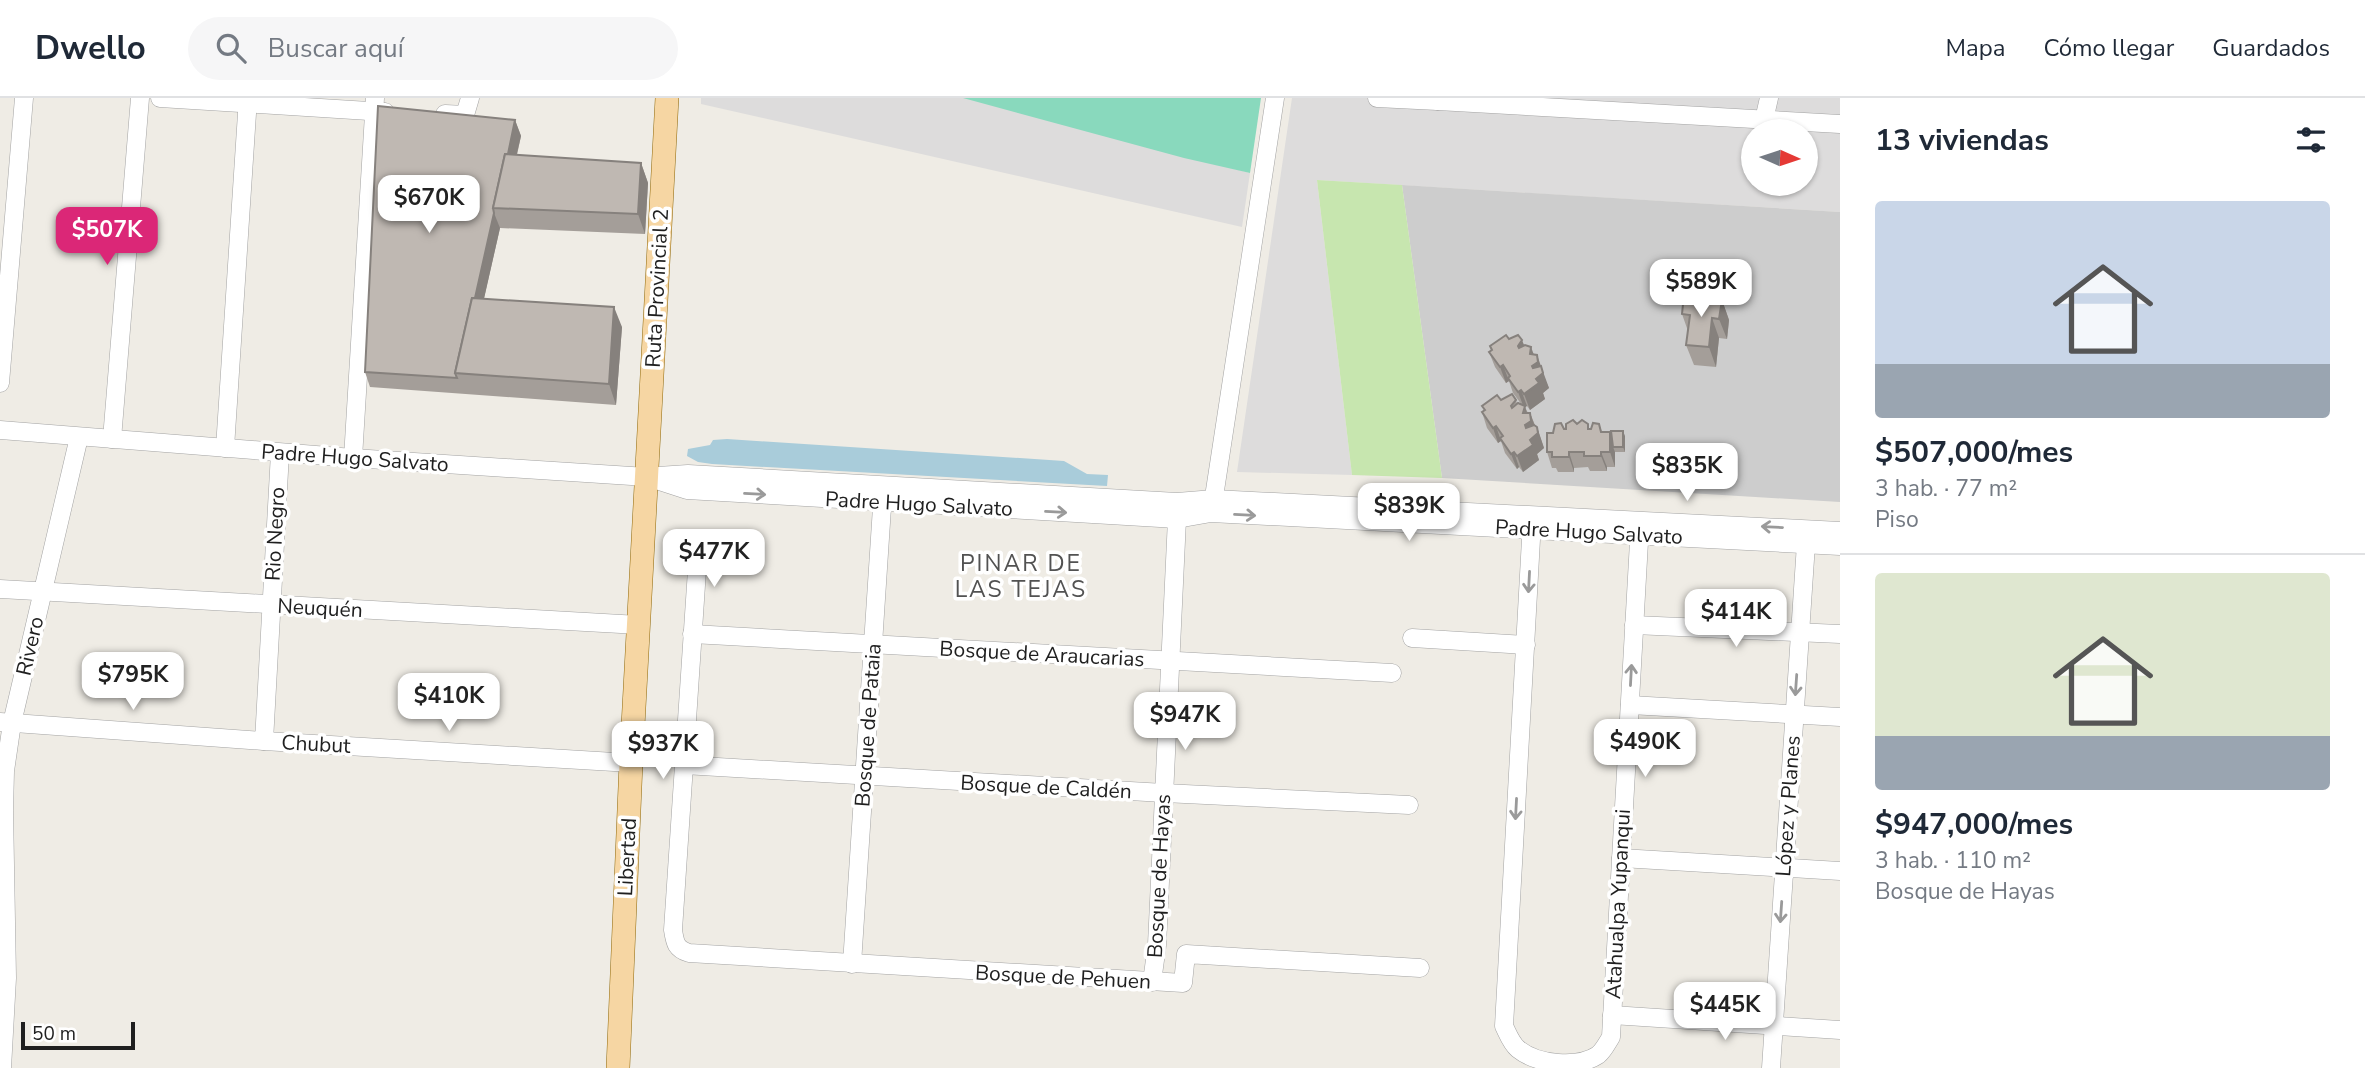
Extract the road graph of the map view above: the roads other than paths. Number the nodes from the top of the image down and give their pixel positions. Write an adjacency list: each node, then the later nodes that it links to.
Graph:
1 (24, 98): 19 (street)
2 (140, 98): 22 (street)
3 (160, 98): 10 (street)
4 (470, 98): 14 (street)
5 (667, 98): 26 (main road, Ruta Provincial 2)
6 (1275, 98): 28 (street)
7 (1377, 98): 9 (street)
8 (1769, 98): 16 (street)
9 (1437, 99): 11 (street)
10 (248, 101): 12 (street); 23 (street)
11 (1603, 104): 15 (street)
12 (374, 105): 13 (street); 25 (street)
13 (400, 113)
14 (426, 114)
15 (1754, 119)
16 (1764, 119)
17 (1818, 123): 18 (street)
18 (1840, 124)
19 (0, 383)
20 (0, 430): 21 (street, Padre Hugo Salvato)
21 (79, 437): 22 (street, Padre Hugo Salvato); 37 (street, Rivero)
22 (112, 439): 23 (street, Padre Hugo Salvato)
23 (225, 448): 24 (street, Padre Hugo Salvato)
24 (280, 453): 25 (street, Padre Hugo Salvato); 38 (street, Rio Negro)
25 (353, 458): 26 (street, Padre Hugo Salvato)
26 (647, 477): 27 (street, Padre Hugo Salvato); 27 (street, Padre Hugo Salvato, one-way to 27); 39 (main road, Libertad)
27 (883, 493): 28 (street, Padre Hugo Salvato); 29 (street, Padre Hugo Salvato, one-way to 29); 45 (street, Bosque de Pataia)
28 (1212, 506): 29 (street, Padre Hugo Salvato); 30 (street, Padre Hugo Salvato)
29 (1177, 519): 47 (street, Bosque de Hayas)
30 (1532, 522): 31 (street, Padre Hugo Salvato); 46 (street, one-way to 46)
31 (1640, 527): 32 (street, Padre Hugo Salvato, one-way to 31); 34 (street, Padre Hugo Salvato); 40 (street, Atahualpa Yupanqui)
32 (1840, 531)
33 (699, 540): 42 (street)
34 (1806, 544): 35 (street, Padre Hugo Salvato); 41 (street, López y Planes)
35 (1840, 546)
36 (0, 589): 37 (street, Neuquén)
37 (43, 593): 38 (street, Neuquén); 52 (street, Rivero)
38 (271, 605): 39 (street, Neuquén); 53 (street, Rio Negro)
39 (639, 625): 54 (main road, Libertad)
40 (1634, 625): 41 (street); 49 (street, Atahualpa Yupanqui, one-way to 40)
41 (1800, 632): 43 (street); 50 (street, López y Planes, one-way to 50)
42 (692, 634): 45 (street, Bosque de Araucarias); 55 (street)
43 (1840, 634)
44 (1412, 638): 46 (street)
45 (873, 644): 47 (street, Bosque de Araucarias); 56 (street, Bosque de Pataia)
46 (1526, 645): 70 (street, one-way to 70)
47 (1170, 661): 48 (street, Bosque de Araucarias); 57 (street, Bosque de Hayas)
48 (1392, 673)
49 (1630, 705): 50 (street); 59 (street, Atahualpa Yupanqui)
50 (1794, 714): 51 (street); 60 (street, López y Planes)
51 (1840, 716)
52 (6, 722): 53 (street, Chubut); 71 (street, Rivero)
53 (264, 741): 54 (street, Chubut)
54 (631, 763): 72 (main road, Libertad)
55 (684, 765): 56 (street, Bosque de Caldén); 64 (street, Bosque de Pehuen)
56 (864, 776): 57 (street, Bosque de Caldén); 64 (street, Bosque de Pataia)
57 (1164, 793): 58 (street, Bosque de Caldén); 62 (street, Bosque de Hayas)
58 (1409, 805)
59 (1621, 858): 60 (street); 67 (street, Atahualpa Yupanqui)
60 (1784, 867): 61 (street); 68 (street, López y Planes, one-way to 68)
61 (1840, 871)
62 (1157, 945): 63 (street); 66 (street, Bosque de Hayas)
63 (1186, 954): 65 (street); 66 (street, Bosque de Pehuen)
64 (852, 964): 66 (street, Bosque de Pehuen)
65 (1420, 968)
66 (1152, 982)
67 (1612, 1015): 68 (street); 70 (street, Atahualpa Yupanqui)
68 (1774, 1026): 69 (street); 73 (street, López y Planes)
69 (1840, 1030)
70 (1569, 1066)
71 (2, 1068)
72 (618, 1068)
73 (1771, 1068)

